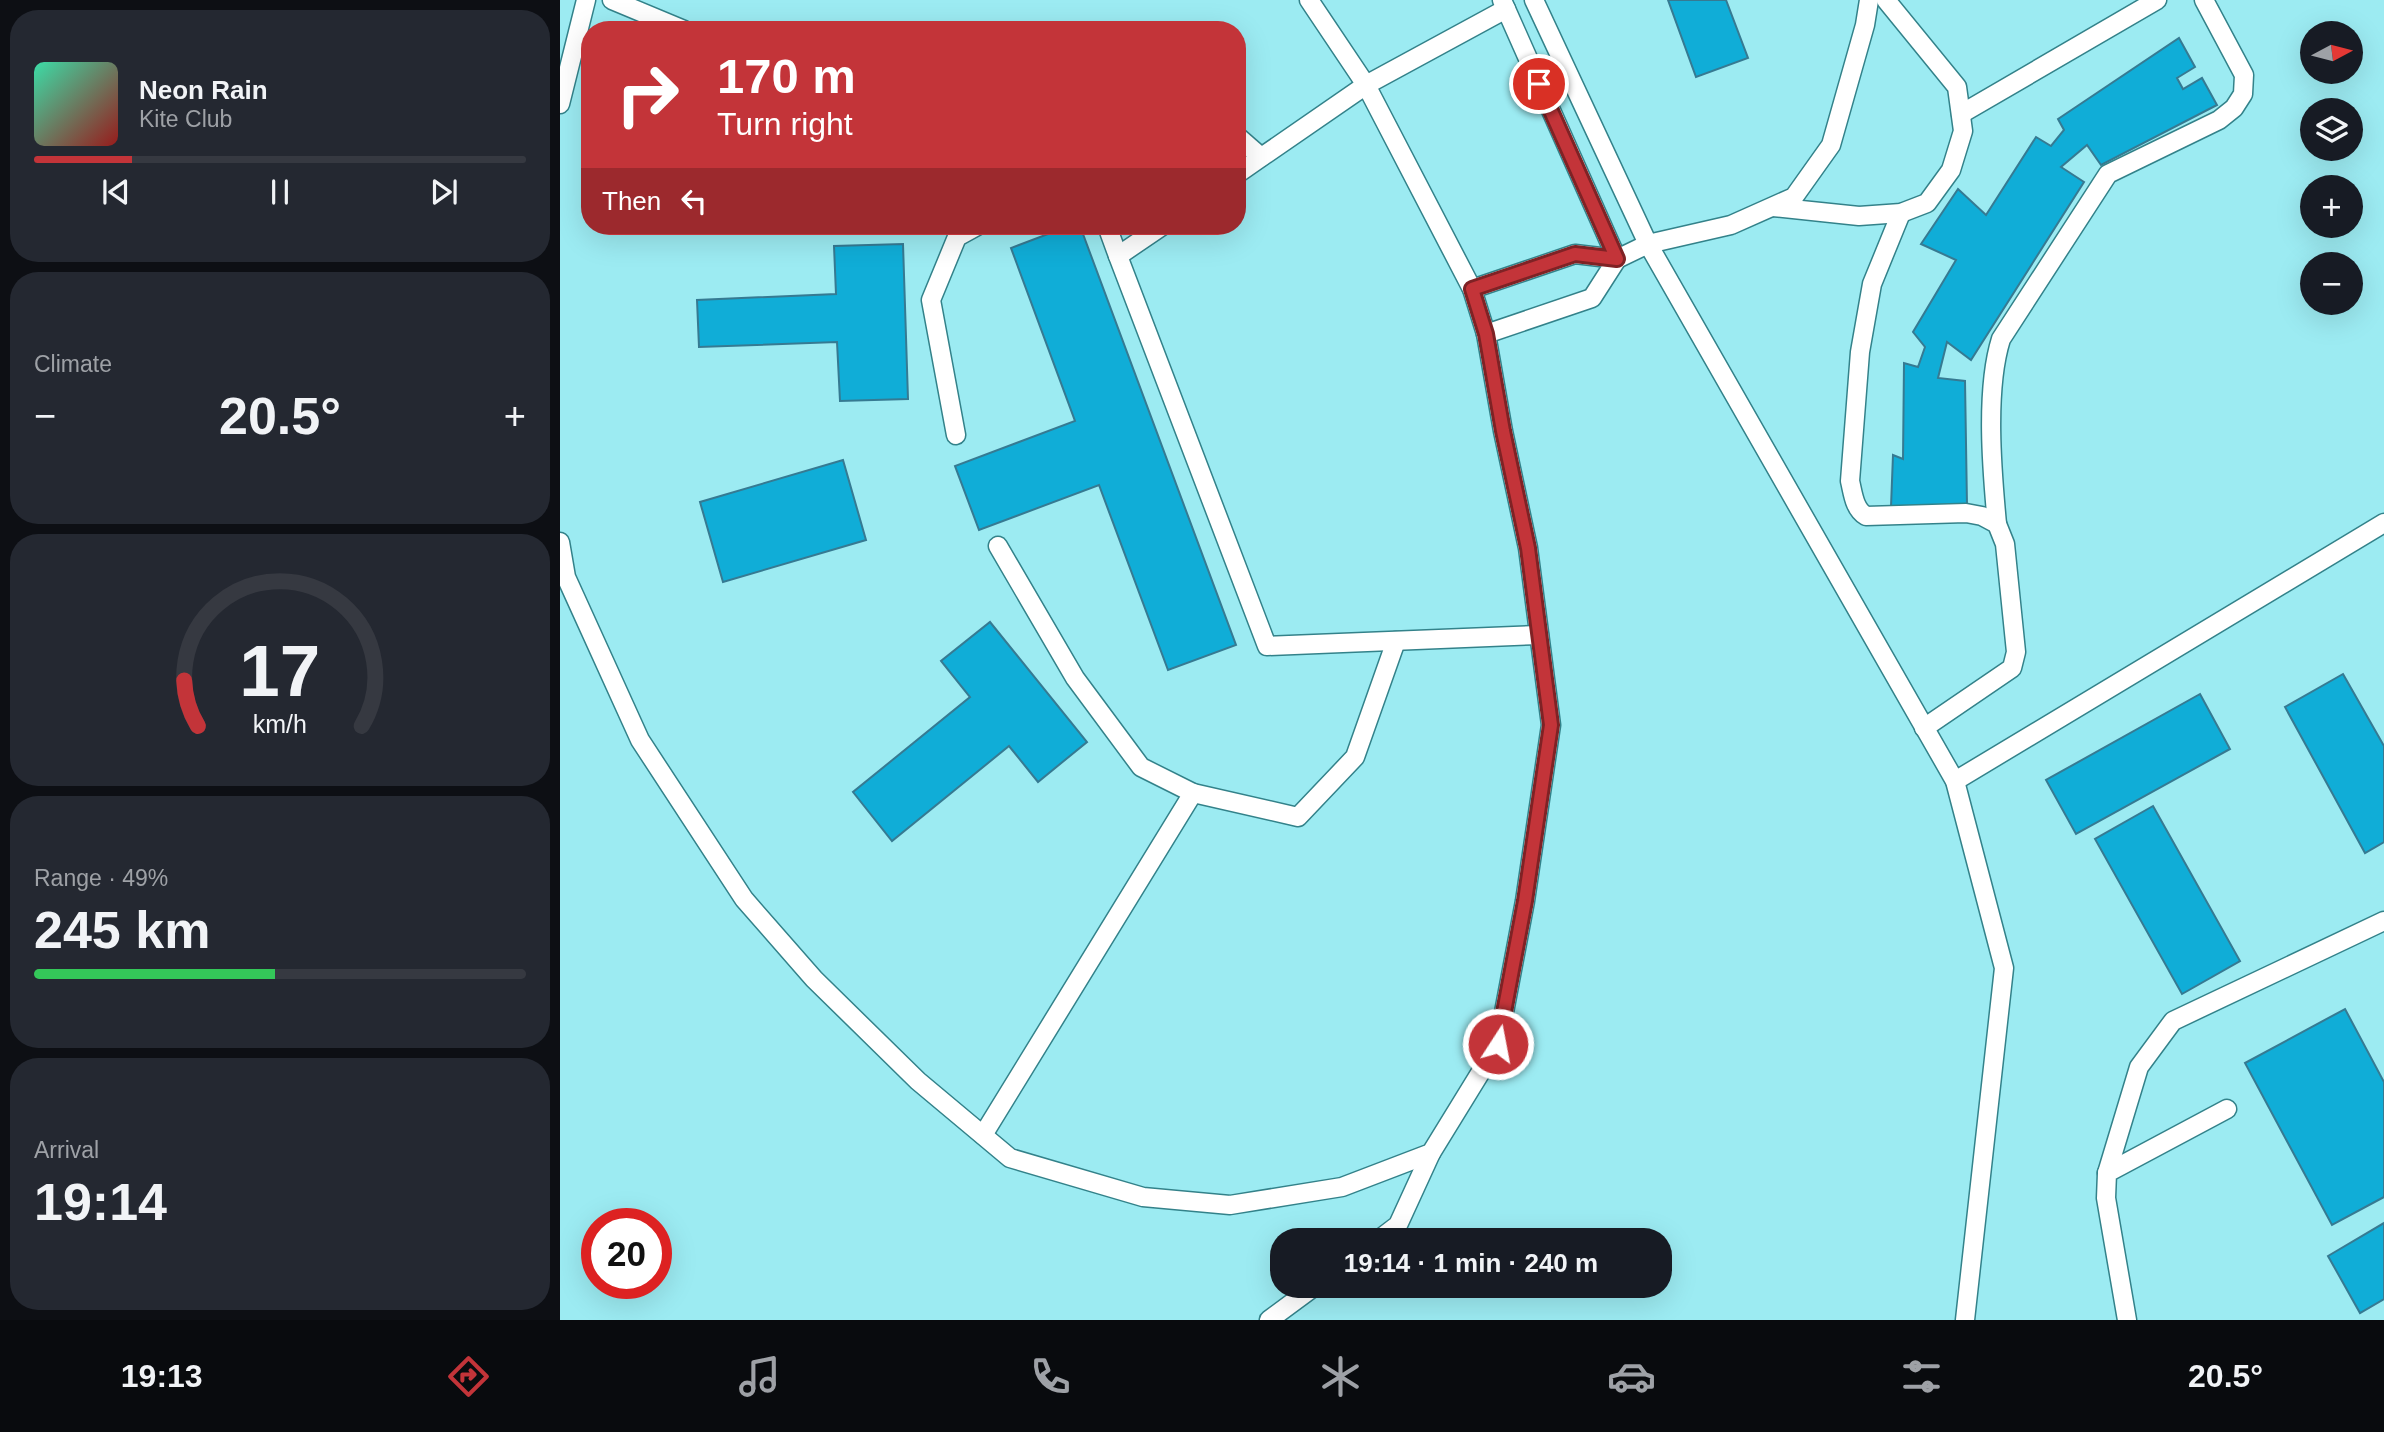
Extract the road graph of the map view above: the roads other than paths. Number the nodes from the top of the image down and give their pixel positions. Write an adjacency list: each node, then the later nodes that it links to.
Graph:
1 (586, 0): 12 (lane)
2 (612, 0): 10 (lane)
3 (1309, 0): 11 (lane)
4 (1534, 0): 22 (lane)
5 (1869, 0): 17 (lane)
6 (1886, 0): 13 (lane)
7 (2157, 0): 13 (lane)
8 (2204, 0): 29 (lane)
9 (1504, 5): 11 (lane); 24 (lane)
10 (662, 21)
11 (1366, 85): 15 (lane); 25 (lane)
12 (560, 104)
13 (1961, 114): 18 (lane)
14 (1246, 144): 15 (lane)
15 (1261, 157): 16 (lane)
16 (1246, 168)
17 (1770, 207): 18 (lane); 22 (lane)
18 (1901, 213): 29 (lane)
19 (961, 235): 27 (lane)
20 (1110, 235): 23 (lane)
21 (1149, 235): 23 (lane)
22 (1648, 244): 24 (lane); 34 (lane)
23 (1118, 256): 33 (lane)
24 (1617, 259): 25 (lane); 26 (lane)
25 (1472, 289): 26 (lane)
26 (1486, 334): 32 (lane)
27 (956, 435)
28 (2384, 523): 35 (lane)
29 (1997, 524): 34 (lane)
30 (560, 542): 39 (lane)
31 (998, 546): 36 (lane)
32 (1539, 635): 33 (lane); 40 (lane)
33 (1396, 641): 36 (lane)
34 (1924, 728): 35 (lane)
35 (1955, 781): 45 (lane)
36 (1194, 793): 39 (lane)
37 (2384, 921): 41 (lane)
38 (2227, 1109): 41 (lane)
39 (983, 1135): 40 (lane)
40 (1431, 1153): 42 (lane)
41 (2107, 1173): 46 (lane)
42 (1394, 1228)
43 (1299, 1298): 44 (lane)
44 (1269, 1320)
45 (1965, 1320)
46 (2127, 1320)

